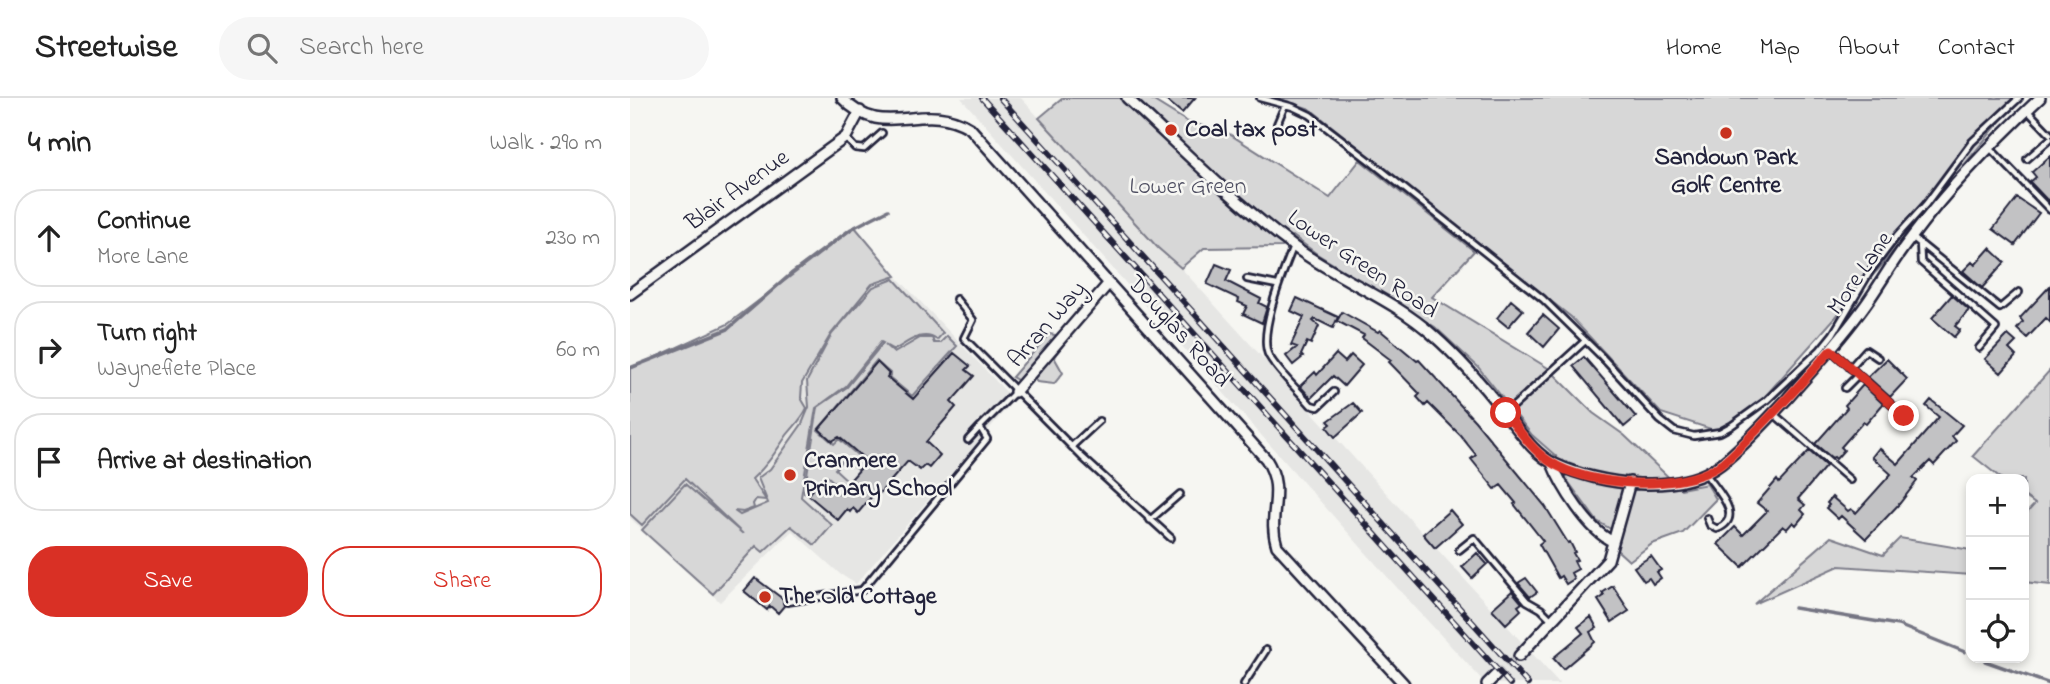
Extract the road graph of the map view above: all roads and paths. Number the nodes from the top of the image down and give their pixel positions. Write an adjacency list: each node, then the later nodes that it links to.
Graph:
1 (842, 98): 8 (street, Douglas Road)
2 (1127, 98): 18 (street, Lower Green Road)
3 (1260, 98): 6 (lane)
4 (2019, 98): 25 (lane)
5 (2040, 98): 7 (street, More Lane)
6 (1285, 106): 9 (lane); 25 (lane)
7 (2027, 110): 12 (lane); 13 (street, More Lane)
8 (860, 111): 11 (street, Blair Avenue); 20 (street, Douglas Road)
9 (1277, 124)
10 (883, 133): 11 (lane)
11 (846, 137): 23 (street, Blair Avenue)
12 (2050, 137): 14 (lane)
13 (1989, 147): 15 (lane); 16 (street, More Lane)
14 (2027, 159)
15 (2050, 210)
16 (1912, 236): 17 (lane); 27 (street, More Lane)
17 (1920, 243): 22 (lane); 26 (lane)
18 (1294, 246): 21 (lane); 34 (street, Lower Green Road)
19 (1247, 279): 21 (lane)
20 (1109, 283): 32 (street, Arran Way); 57 (street, Douglas Road)
21 (1278, 285): 33 (lane)
22 (2020, 292)
23 (630, 294)
24 (956, 299): 32 (lane)
25 (1585, 341): 34 (lane)
26 (1979, 348)
27 (1831, 350): 29 (lane); 35 (street, More Lane)
28 (1878, 358): 29 (lane)
29 (1850, 368): 30 (lane)
30 (1858, 375): 31 (lane); 36 (lane)
31 (1845, 388)
32 (1015, 392): 38 (lane); 40 (lane)
33 (1334, 392)
34 (1506, 413): 41 (street, More Lane)
35 (1773, 414): 42 (street, More Lane); 43 (lane)
36 (1904, 416)
37 (1099, 421): 40 (lane)
38 (979, 427): 39 (lane); 51 (lane)
39 (968, 440)
40 (1072, 446): 47 (lane)
41 (1552, 463): 44 (street, More Lane); 49 (street)
42 (1706, 473): 44 (street, More Lane); 46 (lane)
43 (1850, 480)
44 (1630, 482): 49 (street)
45 (1180, 494): 47 (lane)
46 (1707, 519)
47 (1150, 520): 48 (lane)
48 (1171, 538)
49 (1612, 541): 52 (street)
50 (1459, 550): 52 (lane)
51 (787, 602)
52 (1552, 621): 54 (street)
53 (1266, 650): 56 (lane)
54 (1519, 656)
55 (1496, 675): 58 (street)
56 (1244, 684)
57 (1404, 684)
58 (1486, 684)

